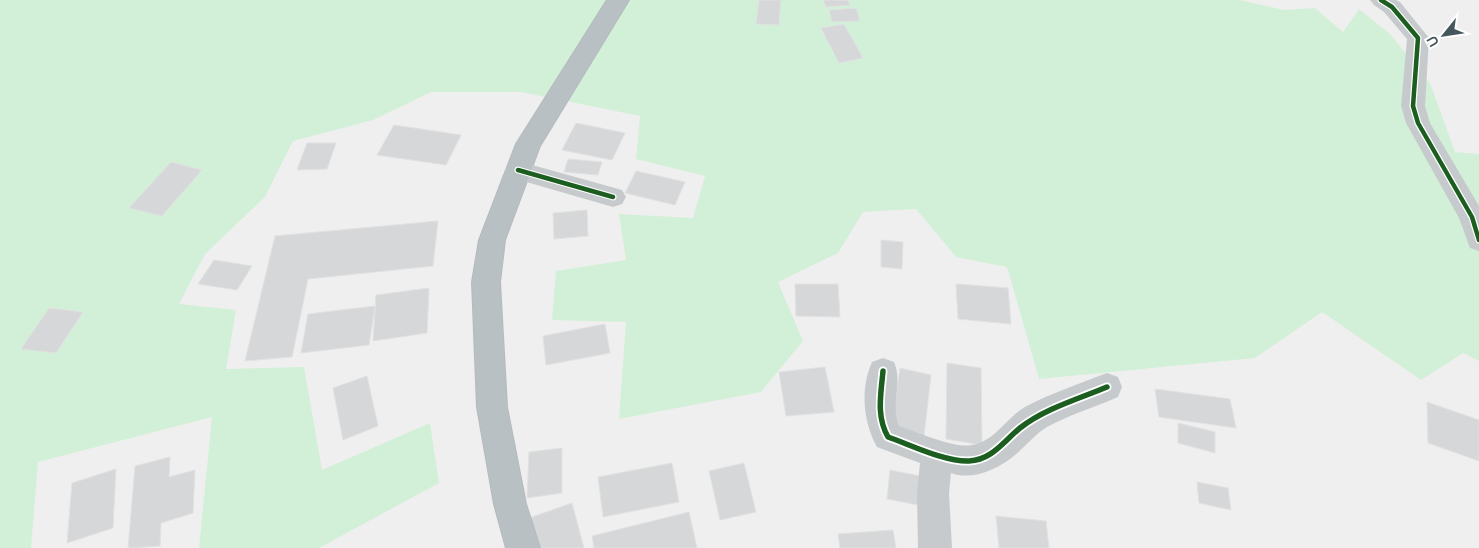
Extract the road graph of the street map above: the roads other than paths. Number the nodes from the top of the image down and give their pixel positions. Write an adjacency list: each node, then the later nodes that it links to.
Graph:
1 (618, 0): 3 (highway)
2 (1381, 0): 5 (street)
3 (518, 170): 4 (street); 9 (highway)
4 (613, 197)
5 (1479, 240)
6 (884, 371): 8 (street)
7 (1106, 387): 8 (street)
8 (937, 453): 10 (street)
9 (523, 548)
10 (935, 548)

